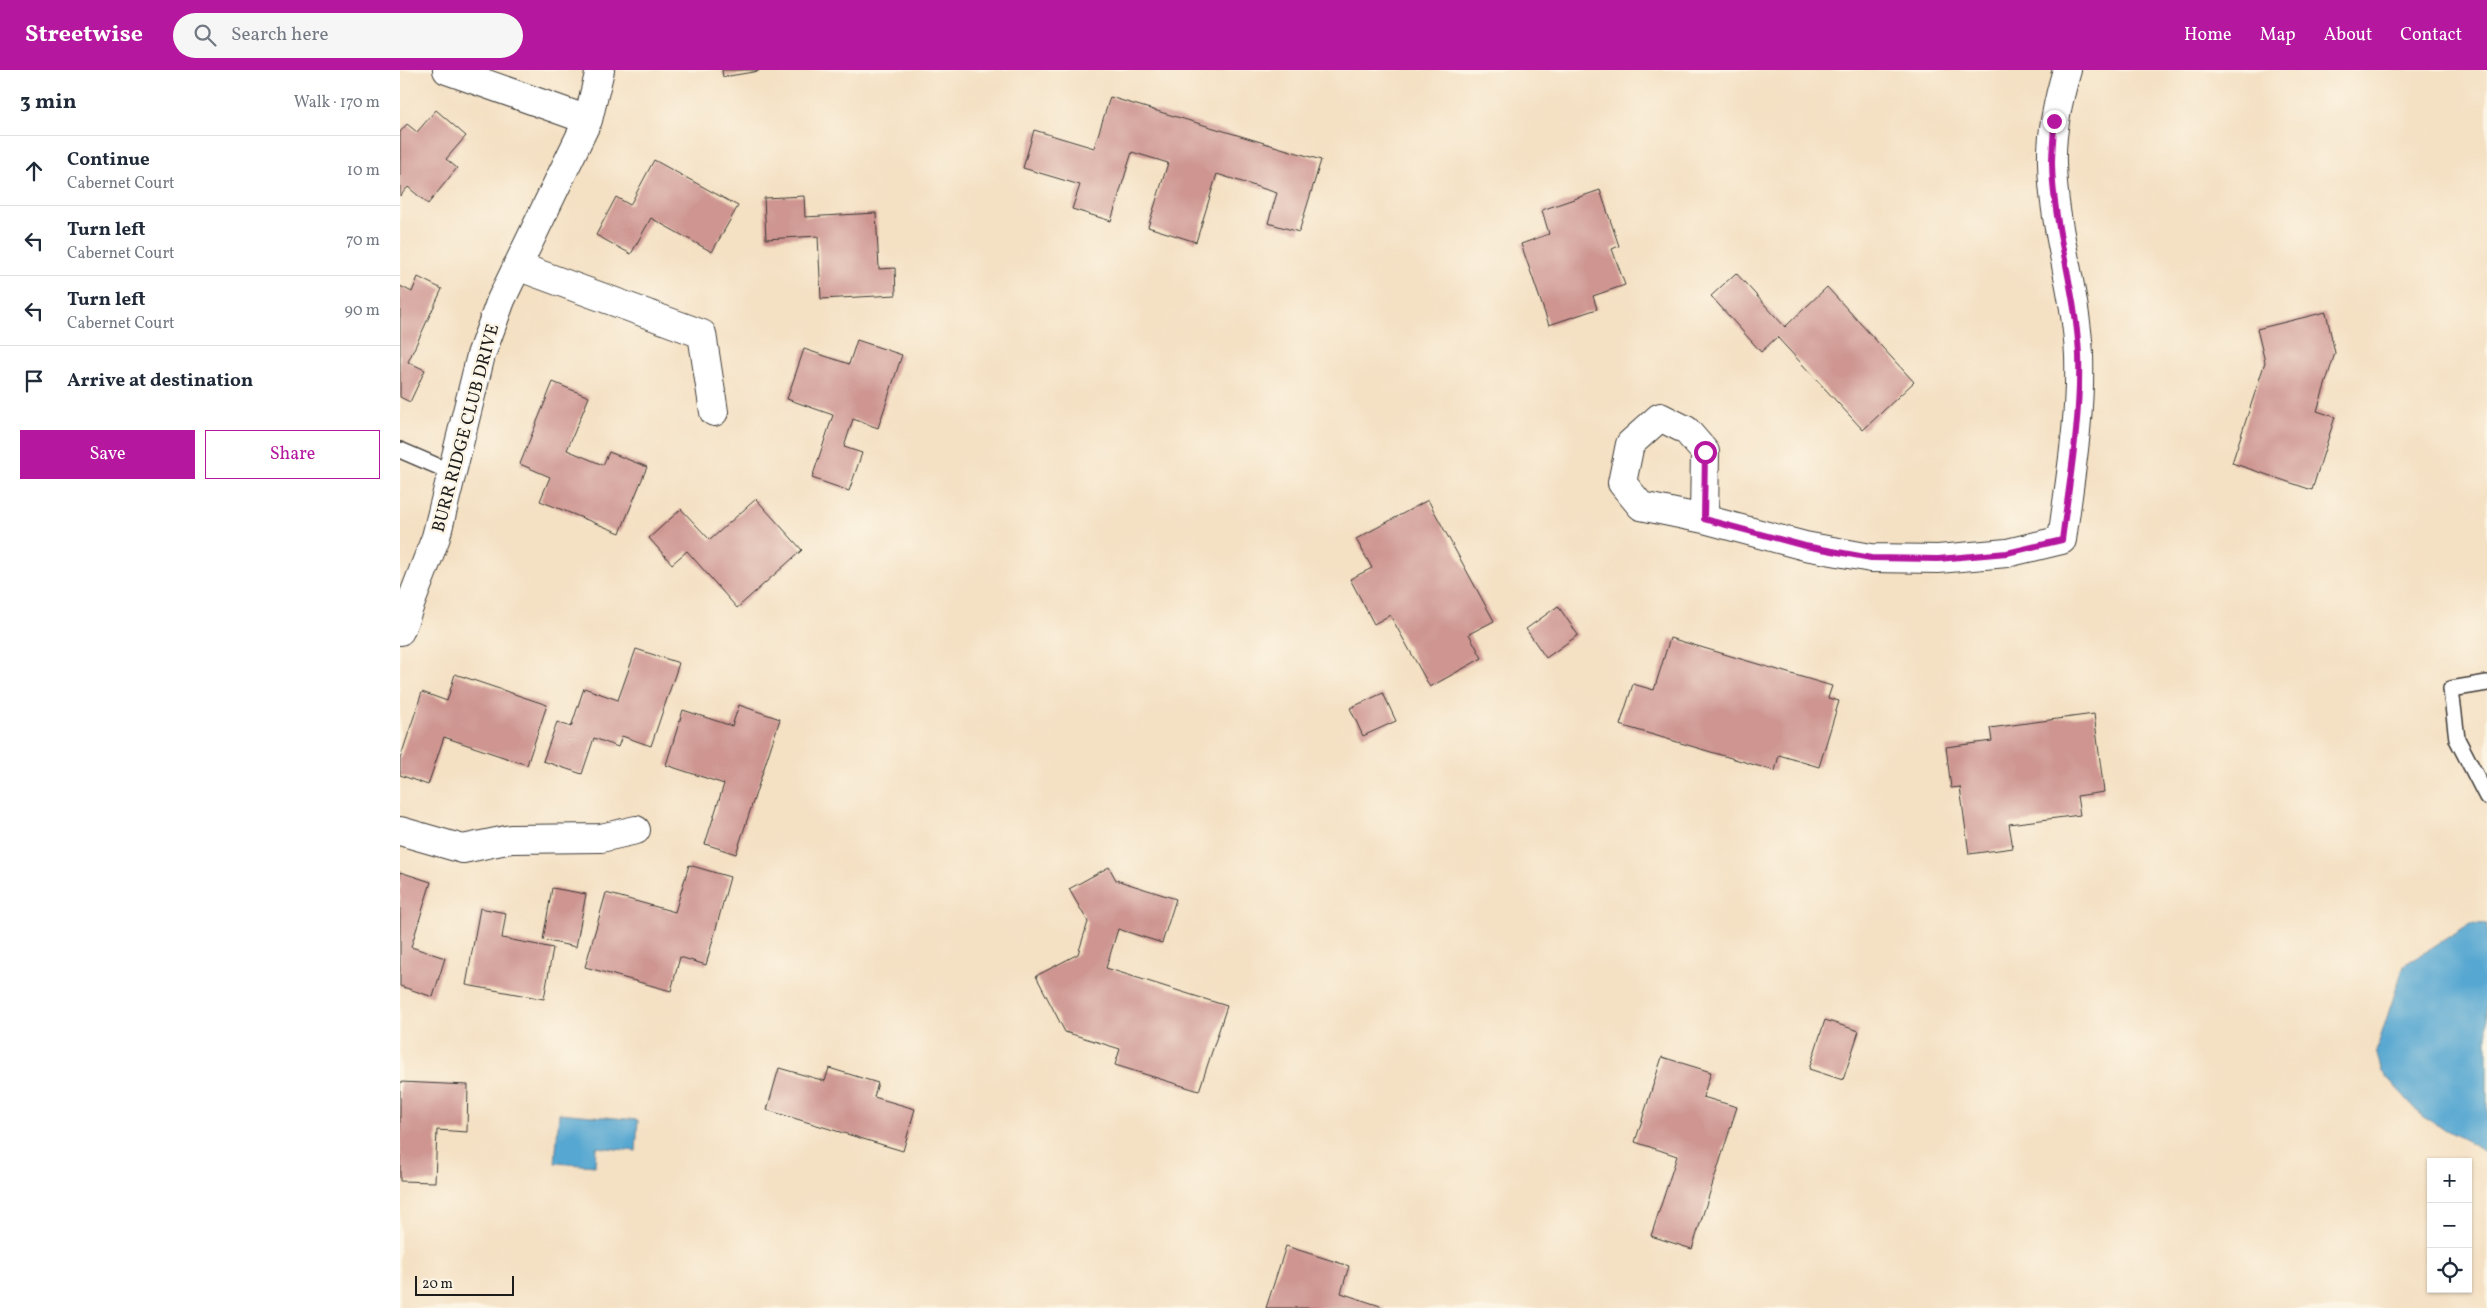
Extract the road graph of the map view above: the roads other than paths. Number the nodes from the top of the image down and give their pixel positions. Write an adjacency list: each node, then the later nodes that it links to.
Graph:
1 (447, 70): 4 (street)
2 (600, 70): 4 (street, BURR RIDGE CLUB DRIVE)
3 (2067, 70): 9 (street)
4 (588, 120): 5 (street, BURR RIDGE CLUB DRIVE)
5 (518, 266): 6 (street); 8 (street, BURR RIDGE CLUB DRIVE)
6 (714, 412)
7 (400, 450): 8 (lane)
8 (451, 472): 10 (street, BURR RIDGE CLUB DRIVE)
9 (1704, 519)
10 (400, 631)
11 (2487, 683): 12 (lane)
12 (2481, 770): 13 (lane)
13 (2487, 797)
14 (636, 830): 15 (street)
15 (400, 831)

